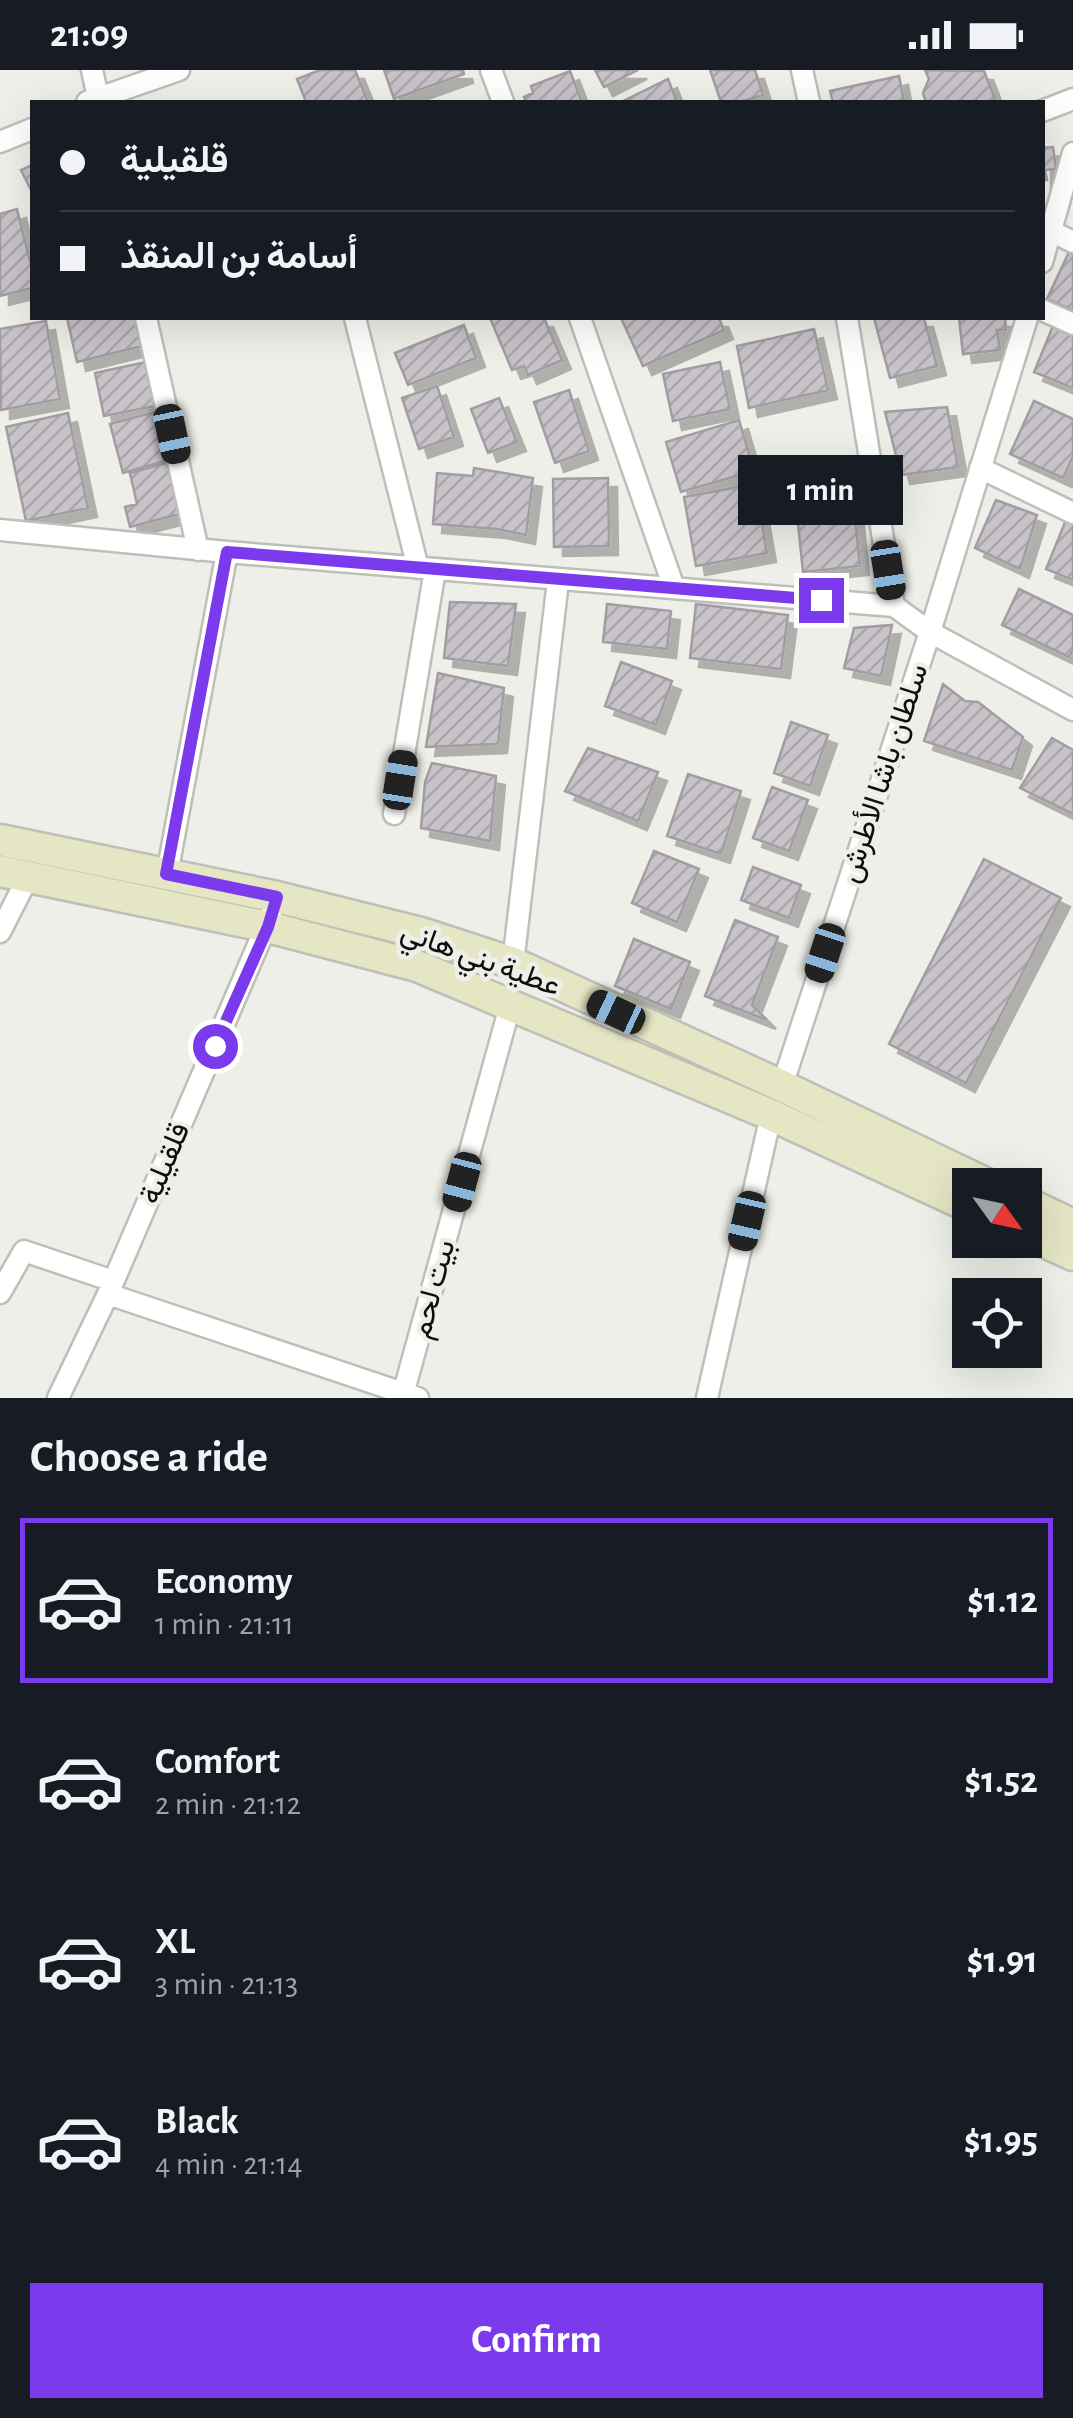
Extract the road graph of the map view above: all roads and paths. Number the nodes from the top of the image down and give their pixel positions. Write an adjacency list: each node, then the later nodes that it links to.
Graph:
1 (92, 70): 6 (street)
2 (179, 70): 7 (street)
3 (491, 70): 8 (street)
4 (802, 70): 9 (street)
5 (1073, 99): 10 (street)
6 (95, 100)
7 (98, 100)
8 (502, 100)
9 (809, 100)
10 (1045, 110)
11 (30, 129): 12 (street)
12 (0, 142)
13 (1073, 156): 14 (street)
14 (1051, 231): 15 (street); 16 (street)
15 (1073, 242)
16 (1045, 252)
17 (1045, 311): 23 (street)
18 (146, 320): 27 (street)
19 (356, 320): 29 (street)
20 (581, 320): 31 (street)
21 (847, 320): 32 (street)
22 (1025, 320): 24 (street, سلطان باشا الأطرش)
23 (1073, 324)
24 (980, 468): 25 (street); 33 (street, سلطان باشا الأطرش)
25 (1073, 512)
26 (0, 530): 27 (street)
27 (198, 550): 28 (street)
28 (227, 552): 29 (street); 38 (street)
29 (427, 569): 30 (street); 35 (street)
30 (558, 580): 31 (street); 42 (street)
31 (674, 588): 32 (street)
32 (894, 606): 33 (street)
33 (930, 632): 34 (street); 44 (street, سلطان باشا الأطرش)
34 (1073, 710)
35 (394, 814)
36 (0, 840): 38 (main road, عطية بني هاني)
37 (14, 874): 40 (main road); 41 (street)
38 (166, 874): 39 (main road, عطية بني هاني)
39 (277, 897): 40 (street, قلقيلية); 42 (main road, عطية بني هاني)
40 (268, 927): 43 (main road); 52 (street, قلقيلية)
41 (0, 932)
42 (512, 964): 44 (main road, عطية بني هاني)
43 (510, 1006): 45 (main road); 54 (street, بيت لحم)
44 (782, 1086): 46 (main road, عطية بني هاني)
45 (771, 1115): 47 (main road); 56 (street)
46 (953, 1168)
47 (952, 1199)
48 (1042, 1210): 49 (main road)
49 (1073, 1226)
50 (1042, 1240): 51 (main road)
51 (1073, 1255)
52 (111, 1287): 53 (street); 54 (street); 55 (street, قلقيلية)
53 (0, 1293)
54 (408, 1396)
55 (58, 1398)
56 (707, 1398)

